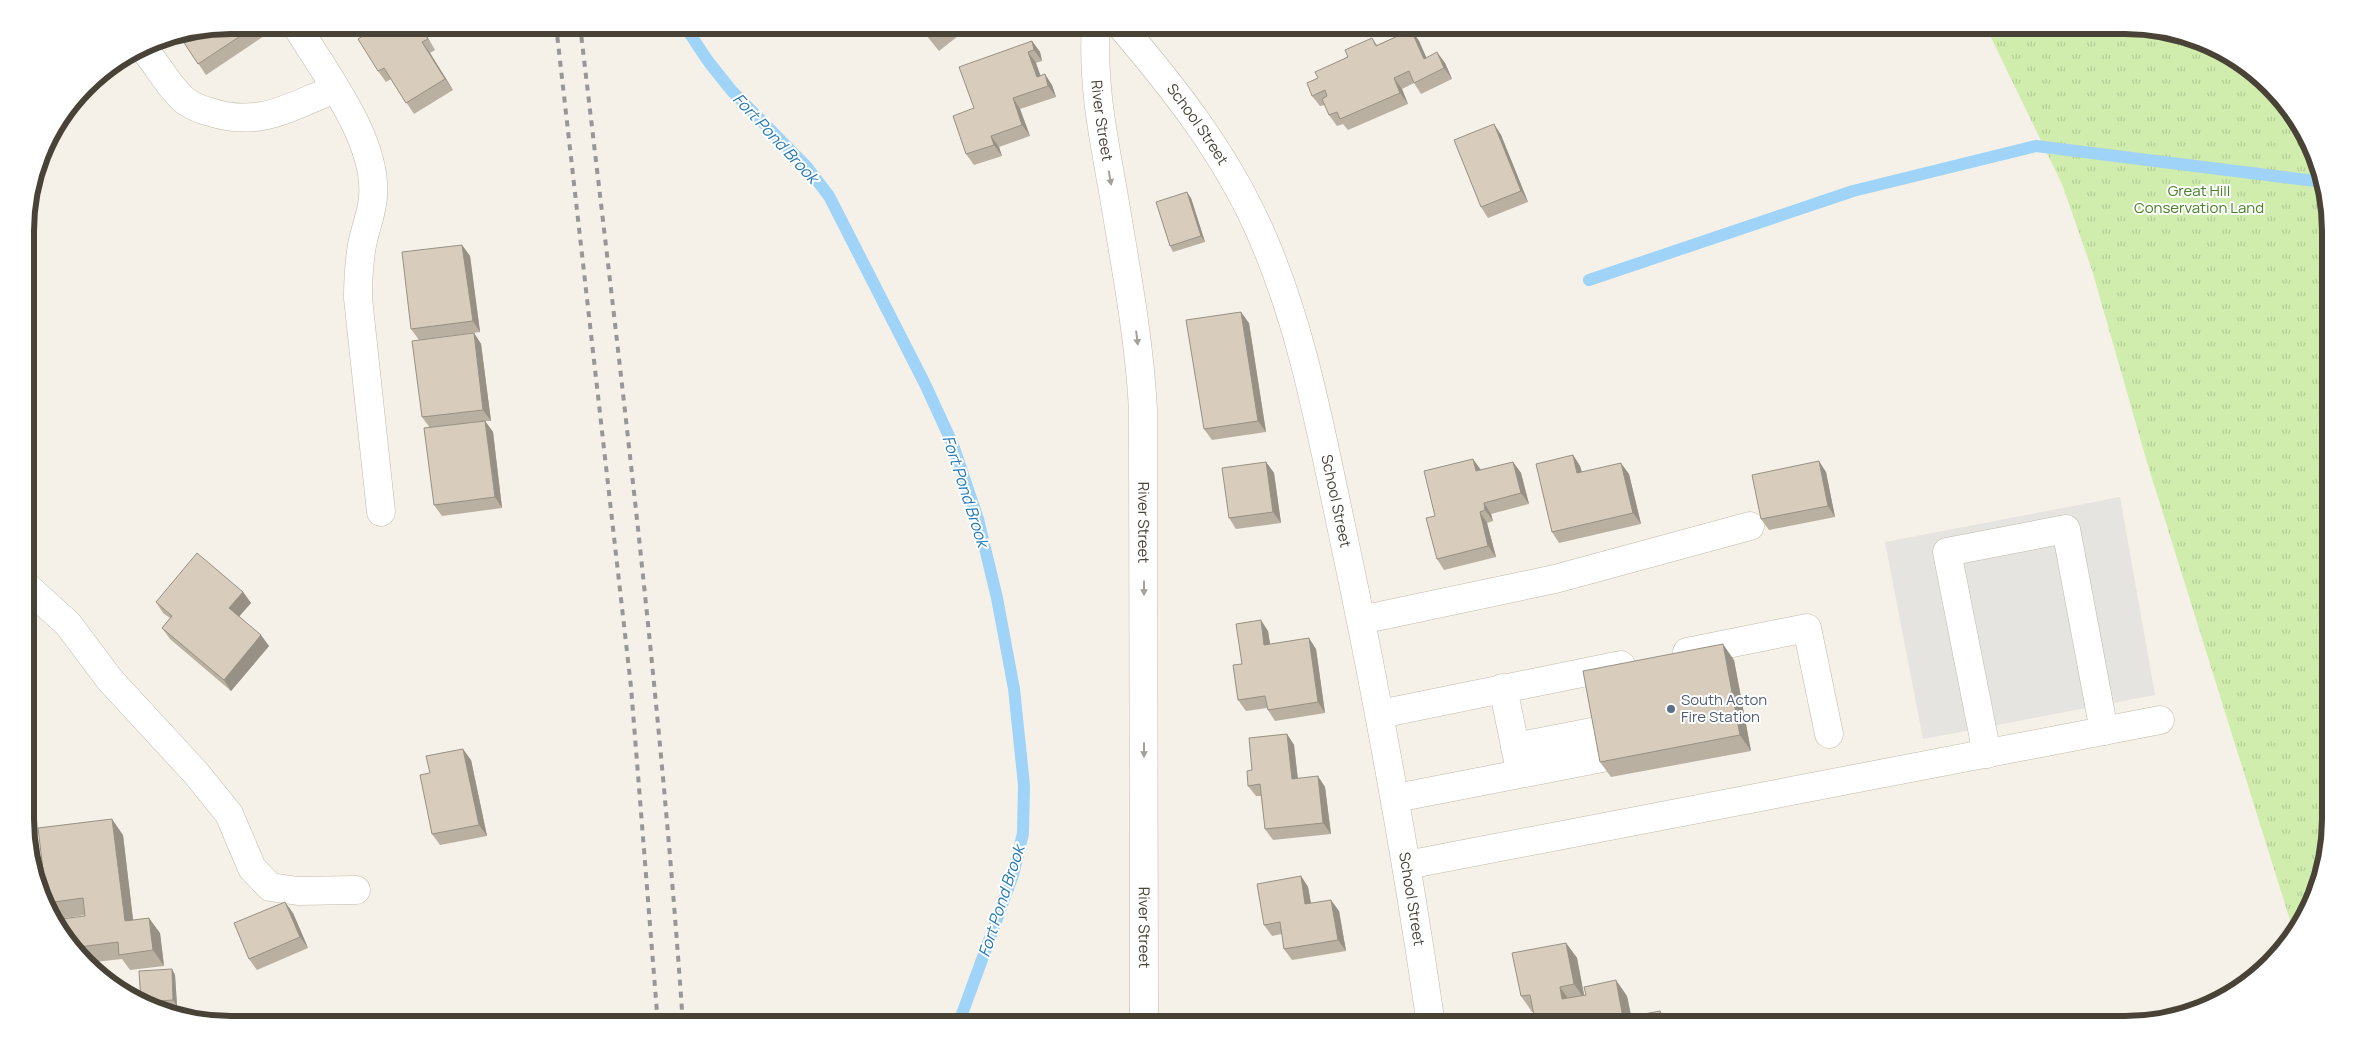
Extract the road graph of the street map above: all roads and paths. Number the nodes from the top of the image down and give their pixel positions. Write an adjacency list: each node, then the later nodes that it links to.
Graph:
1 (301, 34): 5 (street)
2 (1096, 34): 23 (street, River Street, one-way to 23)
3 (1128, 34): 9 (street, School Street)
4 (146, 53): 5 (street)
5 (335, 89): 6 (street)
6 (381, 512)
7 (1750, 526): 9 (street)
8 (34, 593): 22 (street)
9 (1361, 620): 11 (street, School Street)
10 (1503, 688): 11 (street); 15 (street); 16 (street)
11 (1380, 714): 20 (street, School Street)
12 (2160, 720): 14 (street)
13 (1602, 730): 16 (street)
14 (2104, 731): 17 (street); 17 (street)
15 (1829, 734)
16 (1515, 746): 19 (street)
17 (1987, 754): 21 (street)
18 (1607, 757): 19 (street)
19 (1520, 774): 20 (street)
20 (1396, 798): 21 (street, School Street)
21 (1407, 865): 24 (street, School Street)
22 (356, 890)
23 (1144, 1016)
24 (1430, 1016)

